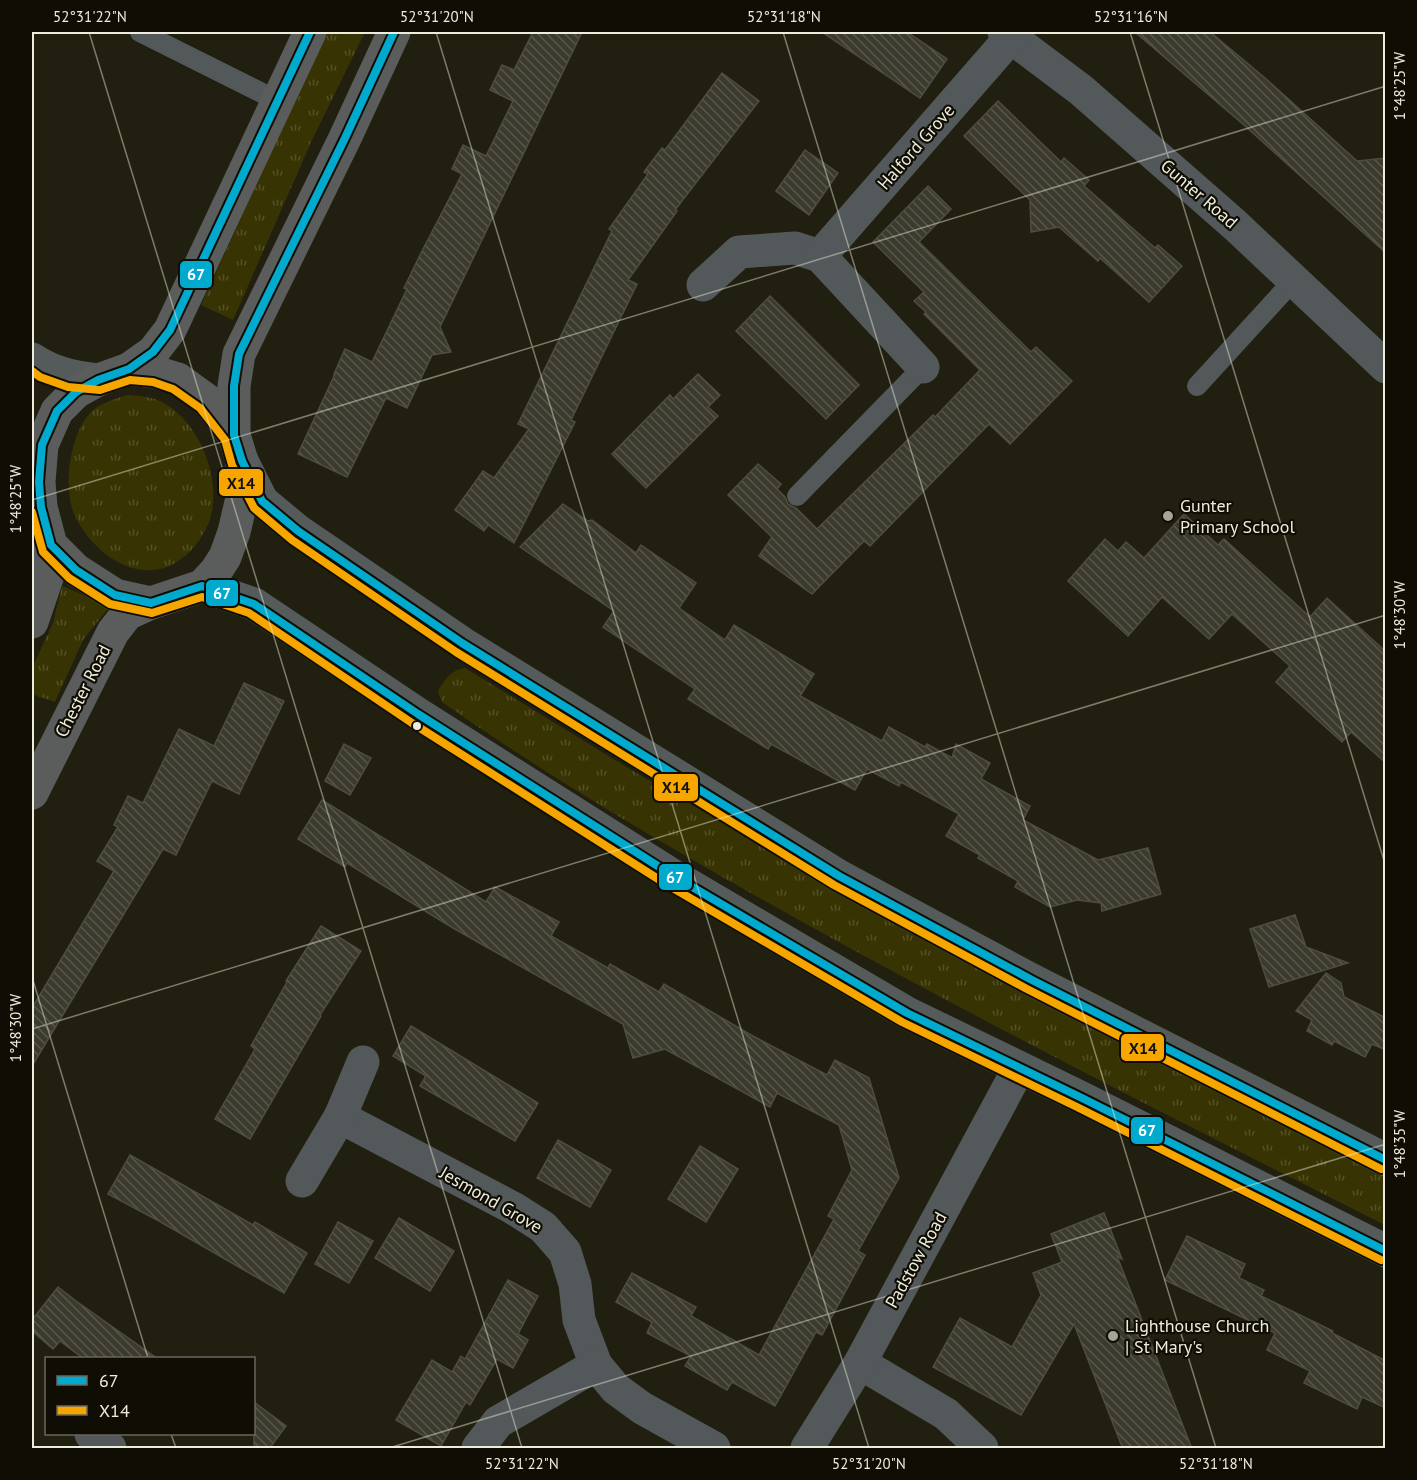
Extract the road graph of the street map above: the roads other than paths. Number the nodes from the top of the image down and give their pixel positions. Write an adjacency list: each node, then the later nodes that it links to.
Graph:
1 (140, 32): 5 (lane)
2 (310, 32): 5 (highway)
3 (394, 32): 15 (highway)
4 (1008, 34): 6 (street, Halford Grove); 7 (street, Gunter Road)
5 (278, 101): 12 (highway)
6 (820, 256): 8 (street); 10 (street)
7 (1293, 280): 11 (street, Gunter Road); 14 (lane)
8 (702, 285)
9 (32, 359): 13 (main road)
10 (923, 367): 17 (lane)
11 (1386, 367)
12 (129, 369): 13 (highway); 15 (highway)
13 (98, 380): 16 (highway)
14 (1197, 386)
15 (238, 448): 19 (highway); 26 (main road)
16 (35, 474): 18 (highway)
17 (797, 496)
18 (51, 545): 20 (highway); 21 (highway)
19 (202, 586): 20 (highway, Chester Road); 24 (main road)
20 (151, 603): 22 (highway, Chester Road)
21 (32, 622)
22 (32, 793)
23 (363, 1062): 25 (street)
24 (1019, 1068): 28 (main road); 29 (street, Padstow Road)
25 (340, 1117): 27 (street); 30 (street, Jesmond Grove)
26 (1386, 1160)
27 (302, 1181)
28 (1386, 1251)
29 (860, 1363): 35 (street, Padstow Road); 36 (street)
30 (596, 1365): 33 (street); 34 (street, Jesmond Grove)
31 (92, 1435): 32 (street)
32 (110, 1449)
33 (478, 1449)
34 (714, 1449)
35 (807, 1449)
36 (982, 1449)

